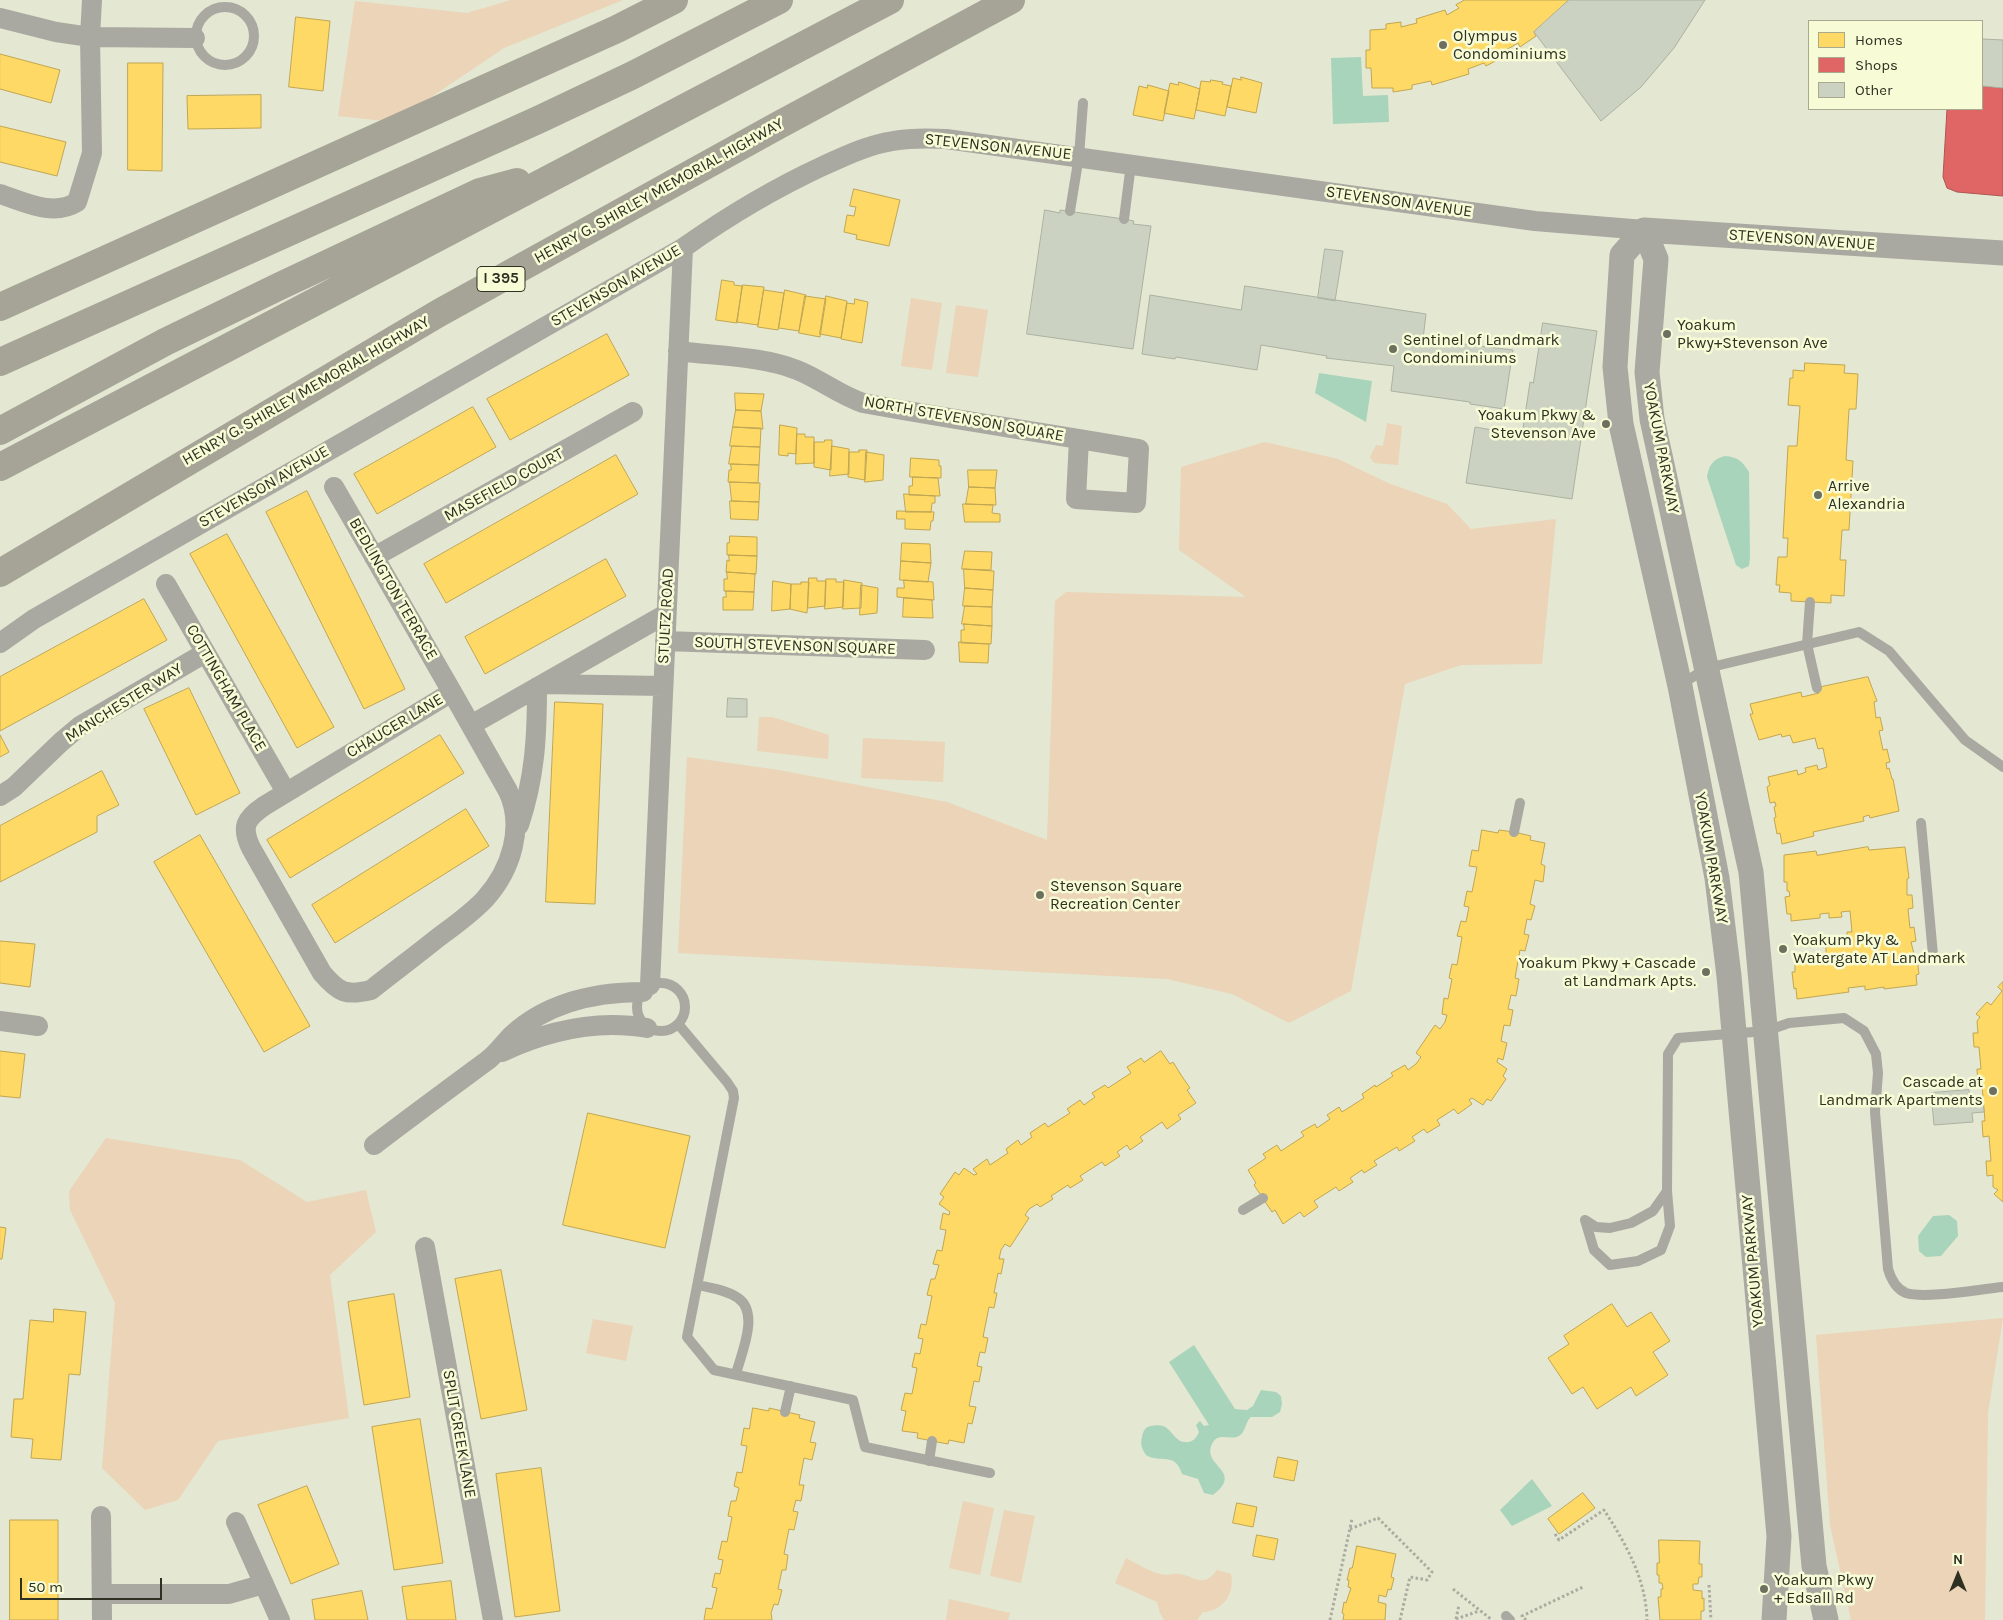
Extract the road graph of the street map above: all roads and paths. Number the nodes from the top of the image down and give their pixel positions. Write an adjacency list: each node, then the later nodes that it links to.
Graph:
1 (92, 0): 7 (street)
2 (674, 0): 19 (highway)
3 (779, 0): 21 (highway)
4 (890, 0): 12 (highway)
5 (1011, 0): 28 (highway, HENRY G. SHIRLEY MEMORIAL HIGHWAY / I 395)
6 (0, 18): 7 (street)
7 (90, 37): 8 (street); 13 (street)
8 (195, 38): 8 (lane)
9 (1083, 103): 10 (lane)
10 (1079, 156): 11 (street, STEVENSON AVENUE); 14 (lane); 17 (street, STEVENSON AVENUE)
11 (1131, 164): 15 (lane); 16 (street, STEVENSON AVENUE)
12 (573, 165): 23 (highway); 25 (highway)
13 (0, 194)
14 (1070, 211)
15 (1124, 219)
16 (1644, 230): 18 (street, STEVENSON AVENUE); 37 (street, YOAKUM PARKWAY); 40 (street, YOAKUM PARKWAY)
17 (683, 248): 20 (street, STULTZ ROAD); 33 (street, STEVENSON AVENUE)
18 (2003, 253)
19 (0, 307)
20 (678, 351): 24 (street, NORTH STEVENSON SQUARE); 31 (street, STULTZ ROAD)
21 (0, 362)
22 (633, 412): 27 (street, MASEFIELD COURT)
23 (0, 430)
24 (1079, 439)
25 (0, 467)
26 (334, 487): 27 (street, BEDLINGTON TERRACE)
27 (374, 558): 42 (street, BEDLINGTON TERRACE)
28 (0, 573)
29 (166, 584): 36 (street, COTTINGHAM PLACE)
30 (1810, 602): 34 (lane)
31 (666, 614): 32 (street, STULTZ ROAD); 38 (street)
32 (665, 641): 35 (street, SOUTH STEVENSON SQUARE); 39 (street, STULTZ ROAD)
33 (0, 643)
34 (1807, 644): 37 (lane); 41 (lane); 44 (lane)
35 (925, 650)
36 (206, 653): 45 (street, COTTINGHAM PLACE); 46 (street, MANCHESTER WAY)
37 (1707, 668): 40 (lane); 57 (street, YOAKUM PARKWAY)
38 (540, 685): 39 (street); 43 (street); 49 (street)
39 (663, 686): 52 (street, STULTZ ROAD)
40 (1680, 686): 58 (street, YOAKUM PARKWAY)
41 (1817, 688)
42 (452, 692): 43 (street, CHAUCER LANE); 45 (street, CHAUCER LANE)
43 (471, 725): 49 (street, CHAUCER LANE)
44 (2003, 767)
45 (286, 792): 49 (street, CHAUCER LANE)
46 (0, 796)
47 (1520, 803): 50 (lane)
48 (1921, 823): 51 (lane)
49 (516, 832)
50 (1514, 832)
51 (1933, 955)
52 (647, 988): 54 (lane); 56 (lane); 59 (street)
53 (0, 1021): 55 (street)
54 (679, 1024): 56 (lane); 65 (lane)
55 (38, 1026)
56 (647, 1028): 59 (street)
57 (1766, 1031): 58 (lane); 66 (lane); 96 (street, YOAKUM PARKWAY)
58 (1734, 1035): 61 (lane); 95 (street, YOAKUM PARKWAY)
59 (493, 1056): 60 (street)
60 (374, 1144)
61 (1667, 1191): 61 (lane)
62 (1263, 1198): 63 (lane)
63 (1243, 1210)
64 (425, 1247): 89 (street, SPLIT CREEK LANE)
65 (698, 1284): 67 (lane); 67 (lane)
66 (2003, 1287)
67 (736, 1374): 68 (lane)
68 (791, 1386): 69 (lane); 71 (lane)
69 (785, 1412)
70 (932, 1441): 71 (lane)
71 (929, 1461): 72 (lane)
72 (990, 1473)
73 (101, 1516): 82 (street)
74 (1352, 1520): 76 (path)
75 (236, 1522): 78 (street)
76 (1350, 1529): 90 (path); 91 (path)
77 (1555, 1534): 93 (path)
78 (264, 1584): 82 (street); 88 (street)
79 (1709, 1585): 94 (path)
80 (1583, 1587): 85 (path)
81 (1454, 1589): 84 (path)
82 (103, 1594): 87 (street)
83 (1460, 1605): 86 (path)
84 (1480, 1610): 86 (path); 92 (path)
85 (1522, 1616)
86 (1456, 1619)
87 (102, 1620)
88 (280, 1620)
89 (493, 1620)
90 (1330, 1620)
91 (1400, 1620)
92 (1492, 1620)
93 (1648, 1620)
94 (1711, 1620)
95 (1774, 1620)
96 (1826, 1620)

